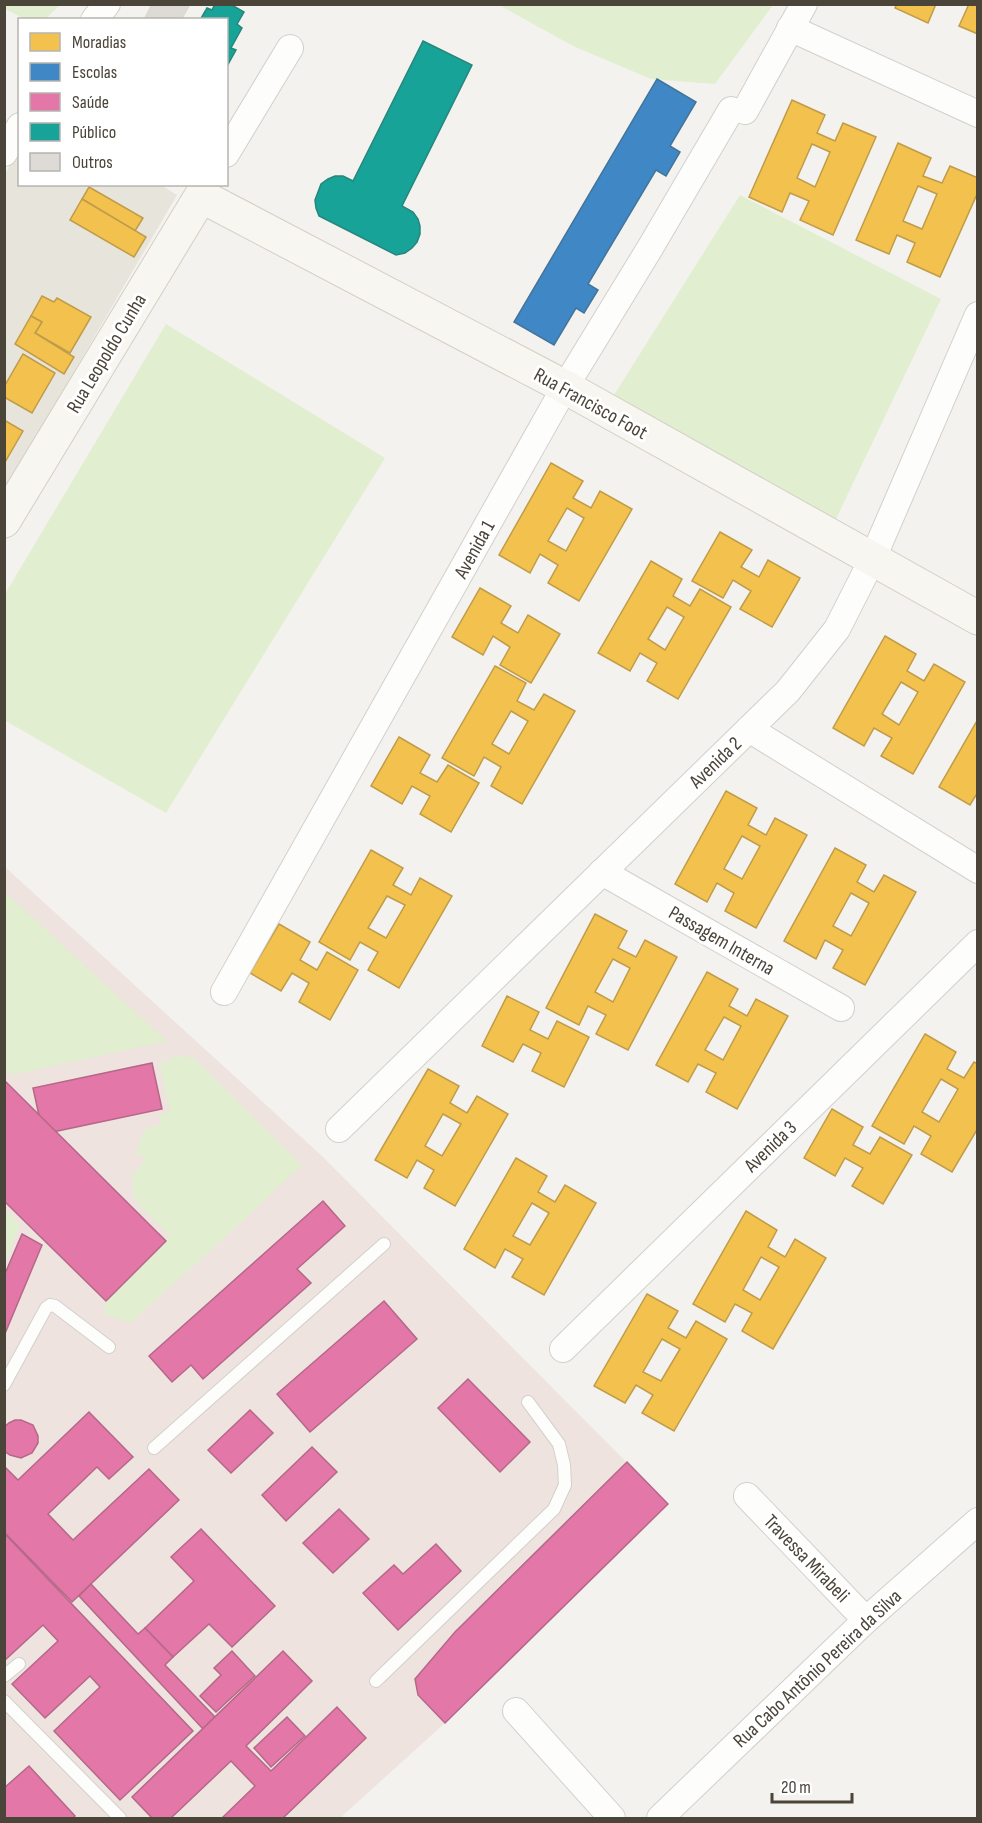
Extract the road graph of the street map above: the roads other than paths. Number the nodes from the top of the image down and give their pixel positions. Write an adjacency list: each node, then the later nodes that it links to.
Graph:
1 (107, 4): 3 (street)
2 (804, 4): 4 (street, Avenida 1)
3 (96, 18)
4 (790, 28): 6 (street); 12 (street, Avenida 1)
5 (290, 48): 8 (street)
6 (978, 114)
7 (18, 129): 9 (street)
8 (228, 151)
9 (4, 153)
10 (204, 190): 12 (street, Rua Francisco Foot); 13 (street, Rua Leopoldo Cunha)
11 (978, 315): 14 (street, Avenida 2)
12 (564, 387): 14 (street, Rua Francisco Foot); 20 (street, Avenida 1)
13 (4, 520)
14 (872, 560): 15 (street, Rua Francisco Foot); 16 (street, Avenida 2)
15 (978, 618)
16 (749, 729): 17 (street); 18 (street, Avenida 2)
17 (978, 870)
18 (602, 872): 21 (street, Passagem Interna); 22 (street, Avenida 2)
19 (978, 943): 25 (street, Avenida 3)
20 (224, 992)
21 (841, 1008)
22 (339, 1129)
23 (384, 1244): 28 (lane)
24 (109, 1347): 26 (lane)
25 (563, 1349)
26 (4, 1385)
27 (528, 1402): 34 (lane)
28 (154, 1448)
29 (747, 1496): 31 (street, Travessa Mirabeli)
30 (978, 1521): 31 (street, Rua Cabo Antônio Pereira da Silva)
31 (866, 1620): 37 (street, Rua Cabo Antônio Pereira da Silva)
32 (19, 1664): 33 (lane)
33 (4, 1676)
34 (376, 1681)
35 (4, 1701): 38 (lane)
36 (516, 1711): 39 (street)
37 (666, 1816)
38 (120, 1818)
39 (612, 1818)

